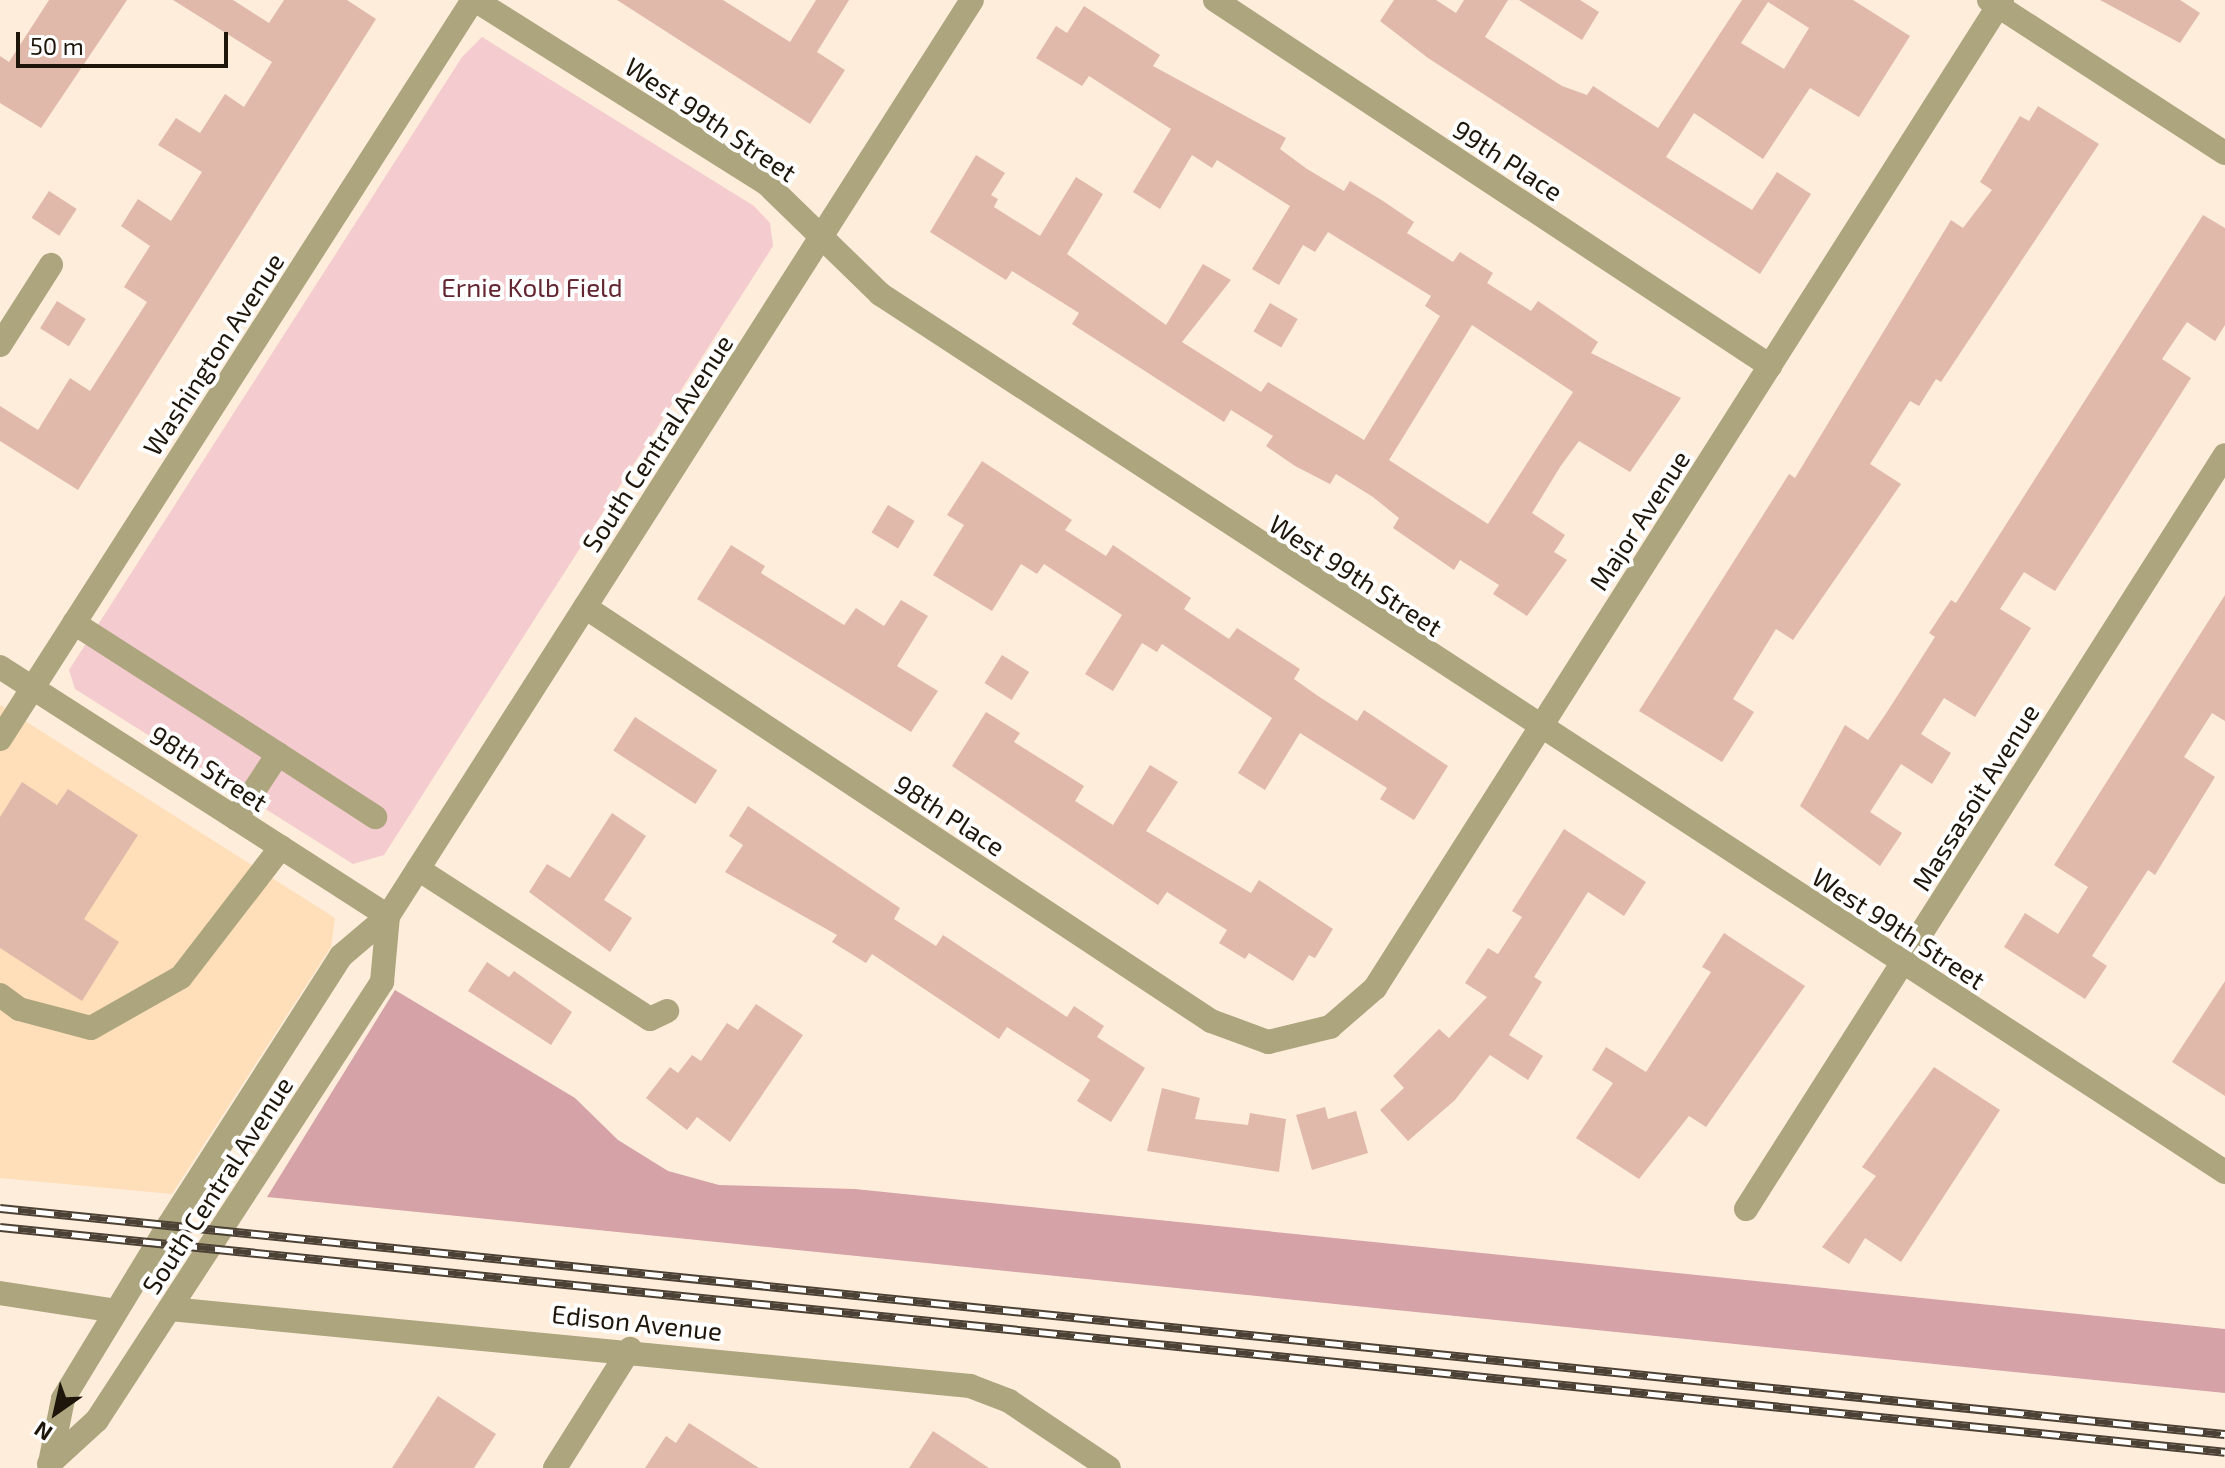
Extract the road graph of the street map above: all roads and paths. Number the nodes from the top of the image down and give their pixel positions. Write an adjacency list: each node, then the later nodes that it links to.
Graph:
1 (474, 0): 6 (street, West 99th Street); 12 (street, Washington Avenue)
2 (972, 0): 6 (street, South Central Avenue)
3 (1215, 0): 9 (street, 99th Place)
4 (1997, 2): 5 (street); 9 (street, Major Avenue)
5 (2225, 153)
6 (822, 236): 11 (street, South Central Avenue); 15 (street, West 99th Street)
7 (51, 265): 8 (street)
8 (0, 345)
9 (1770, 366): 15 (street, Major Avenue)
10 (2225, 455): 23 (street, Massasoit Avenue)
11 (585, 607): 21 (street, South Central Avenue); 26 (street, 98th Place)
12 (74, 623): 14 (street, Washington Avenue); 17 (street)
13 (0, 667): 14 (street, 98th Street)
14 (33, 688): 16 (street, Washington Avenue); 19 (street, 98th Street)
15 (1539, 729): 23 (street, West 99th Street); 26 (street, Major Avenue)
16 (0, 739)
17 (278, 754): 18 (street); 19 (street)
18 (375, 817)
19 (236, 818): 20 (street, 98th Street)
20 (281, 847): 22 (street, 98th Street); 24 (street)
21 (418, 869): 22 (street, South Central Avenue); 25 (street)
22 (388, 916): 30 (street, South Central Avenue); 31 (street, South Central Avenue)
23 (1902, 964): 27 (street, West 99th Street); 28 (street, Massasoit Avenue)
24 (0, 995)
25 (667, 1011)
26 (1295, 1040)
27 (2225, 1172)
28 (1746, 1209)
29 (0, 1293): 31 (street)
30 (170, 1309): 32 (street, Edison Avenue); 34 (street, South Central Avenue)
31 (116, 1311): 34 (street, South Central Avenue)
32 (630, 1349): 33 (street, Edison Avenue); 35 (street)
33 (1074, 1459): 36 (street)
34 (48, 1465)
35 (555, 1468)
36 (1109, 1468)

